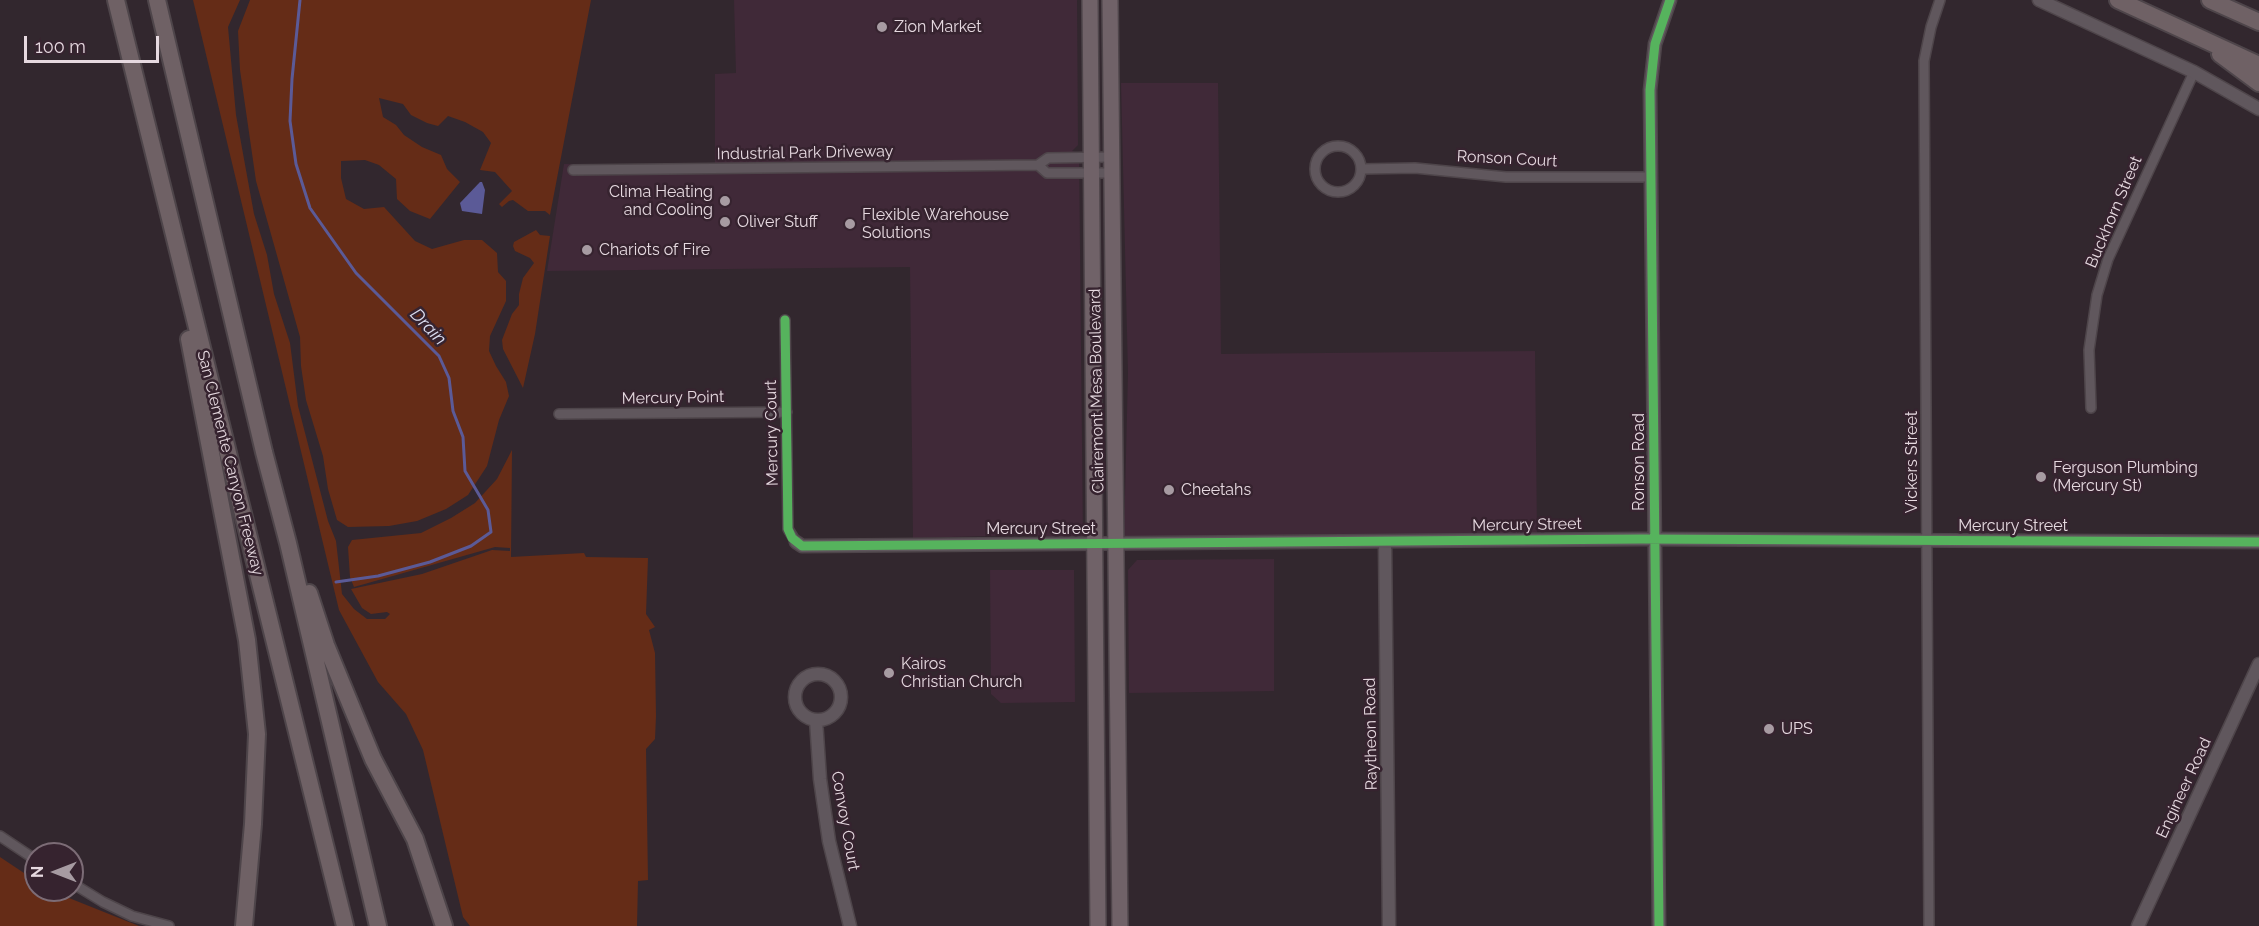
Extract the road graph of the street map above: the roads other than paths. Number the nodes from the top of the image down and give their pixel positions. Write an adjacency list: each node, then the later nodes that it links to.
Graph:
1 (116, 0): 24 (highway, San Clemente Canyon Freeway)
2 (157, 0): 34 (highway)
3 (1090, 0): 17 (main road, Clairemont Mesa Boulevard)
4 (1110, 0): 16 (main road, Clairemont Mesa Boulevard)
5 (1670, 0): 23 (street, Ronson Road)
6 (1940, 0): 30 (street, Vickers Street)
7 (2039, 0): 13 (street)
8 (2118, 0): 11 (highway)
9 (2210, 0): 10 (highway)
10 (2259, 22)
11 (2200, 39): 12 (highway); 14 (highway)
12 (2259, 64)
13 (2194, 72): 15 (street); 26 (street, Buckhorn Street)
14 (2259, 83)
15 (2259, 109)
16 (1112, 157): 17 (street, Industrial Park Driveway); 22 (main road, Clairemont Mesa Boulevard)
17 (1092, 158): 18 (street, Industrial Park Driveway); 21 (main road, Clairemont Mesa Boulevard)
18 (1038, 165): 20 (street, Industrial Park Driveway); 21 (street, Industrial Park Driveway)
19 (1361, 169): 19 (street); 23 (street, Ronson Court)
20 (573, 170)
21 (1093, 173): 22 (street, Industrial Park Driveway); 35 (main road, Clairemont Mesa Boulevard)
22 (1112, 173): 36 (main road, Clairemont Mesa Boulevard)
23 (1651, 177): 29 (street, Ronson Road)
24 (167, 206): 43 (highway); 44 (highway, San Clemente Canyon Freeway)
25 (785, 320): 27 (street, Mercury Court)
26 (2091, 408)
27 (787, 412): 28 (street, Mercury Point); 31 (street, Mercury Court)
28 (560, 414)
29 (1655, 539): 30 (street, Mercury Street); 32 (street, Mercury Street); 51 (street, Ronson Road)
30 (1928, 540): 33 (street, Mercury Street); 52 (street, Vickers Street)
31 (796, 542): 35 (street, Mercury Street)
32 (1385, 542): 36 (street, Mercury Street); 50 (street, Raytheon Road)
33 (2259, 542)
34 (288, 543): 45 (highway); 46 (highway)
35 (1094, 544): 36 (street, Mercury Street); 48 (main road, Clairemont Mesa Boulevard)
36 (1117, 544): 49 (main road, Clairemont Mesa Boulevard)
37 (2259, 664): 53 (street, Engineer Road)
38 (816, 720): 47 (street, Convoy Court)
39 (0, 836): 40 (street)
40 (24, 852)
41 (84, 890): 42 (street)
42 (169, 926)
43 (244, 926)
44 (345, 926)
45 (378, 926)
46 (444, 926)
47 (850, 926)
48 (1098, 926)
49 (1120, 926)
50 (1389, 926)
51 (1659, 926)
52 (1929, 926)
53 (2138, 926)

